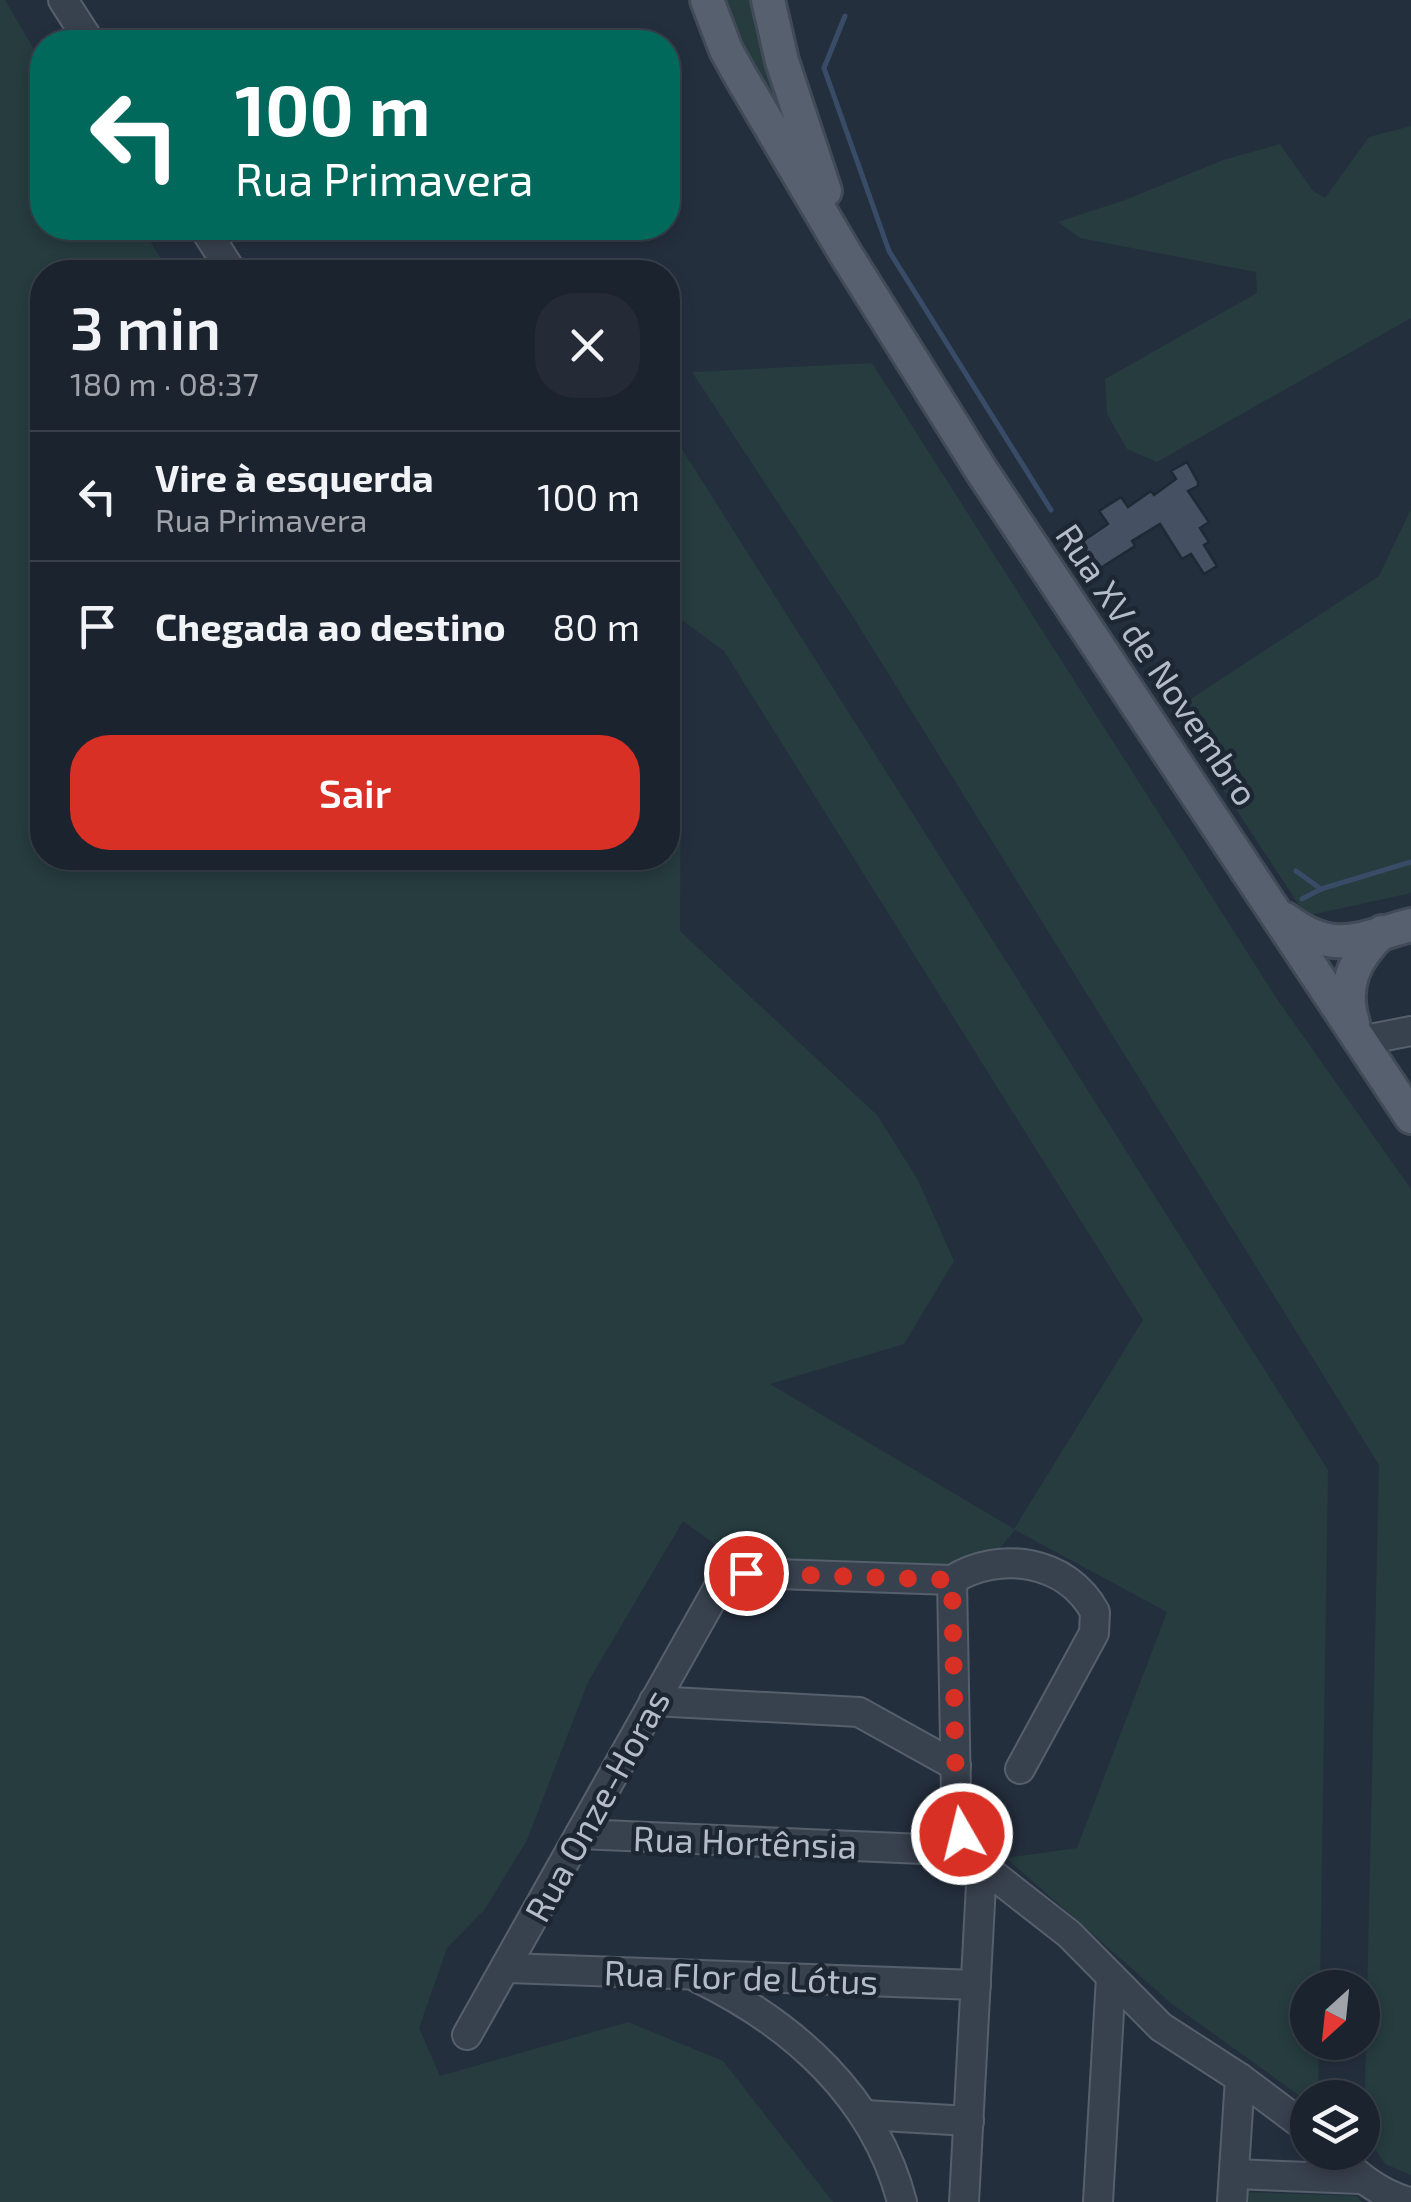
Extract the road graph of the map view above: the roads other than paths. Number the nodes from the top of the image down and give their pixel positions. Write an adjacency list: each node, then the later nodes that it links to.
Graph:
1 (63, 0): 4 (street)
2 (707, 0): 5 (main road, Rua XV de Novembro)
3 (768, 0): 5 (main road, Rua XV de Novembro)
4 (82, 30)
5 (844, 252): 6 (main road, Rua XV de Novembro)
6 (1277, 914): 7 (main road); 9 (main road, Rua XV de Novembro)
7 (1397, 929): 9 (main road)
8 (1411, 1030): 9 (street)
9 (1360, 1041): 10 (main road, Rua XV de Novembro)
10 (1411, 1117)
11 (952, 1580): 12 (street, Rua Onze-Horas); 13 (street); 14 (street)
12 (654, 1702): 13 (street); 15 (street, Rua Onze-Horas)
13 (956, 1766): 16 (street)
14 (1020, 1769)
15 (580, 1834): 16 (street, Rua Hortênsia); 17 (street, Rua Onze-Horas)
16 (976, 1858): 19 (street); 21 (street)
17 (505, 1968): 18 (street, Rua Flor de Lótus); 23 (street, Rua Onze-Horas)
18 (692, 1974): 20 (street, Rua Flor de Lótus); 22 (street)
19 (1111, 1977): 24 (street); 33 (street)
20 (780, 1978): 21 (street, Rua Flor de Lótus); 22 (street)
21 (976, 1985): 27 (street)
22 (774, 2021): 25 (street)
23 (467, 2035)
24 (1240, 2078): 26 (street); 30 (street)
25 (865, 2115): 27 (street); 31 (street)
26 (1290, 2115)
27 (968, 2121): 32 (street)
28 (1352, 2170): 29 (street)
29 (1362, 2179): 30 (street); 34 (street)
30 (1233, 2188)
31 (902, 2202)
32 (964, 2202)
33 (1098, 2202)
34 (1409, 2202)

